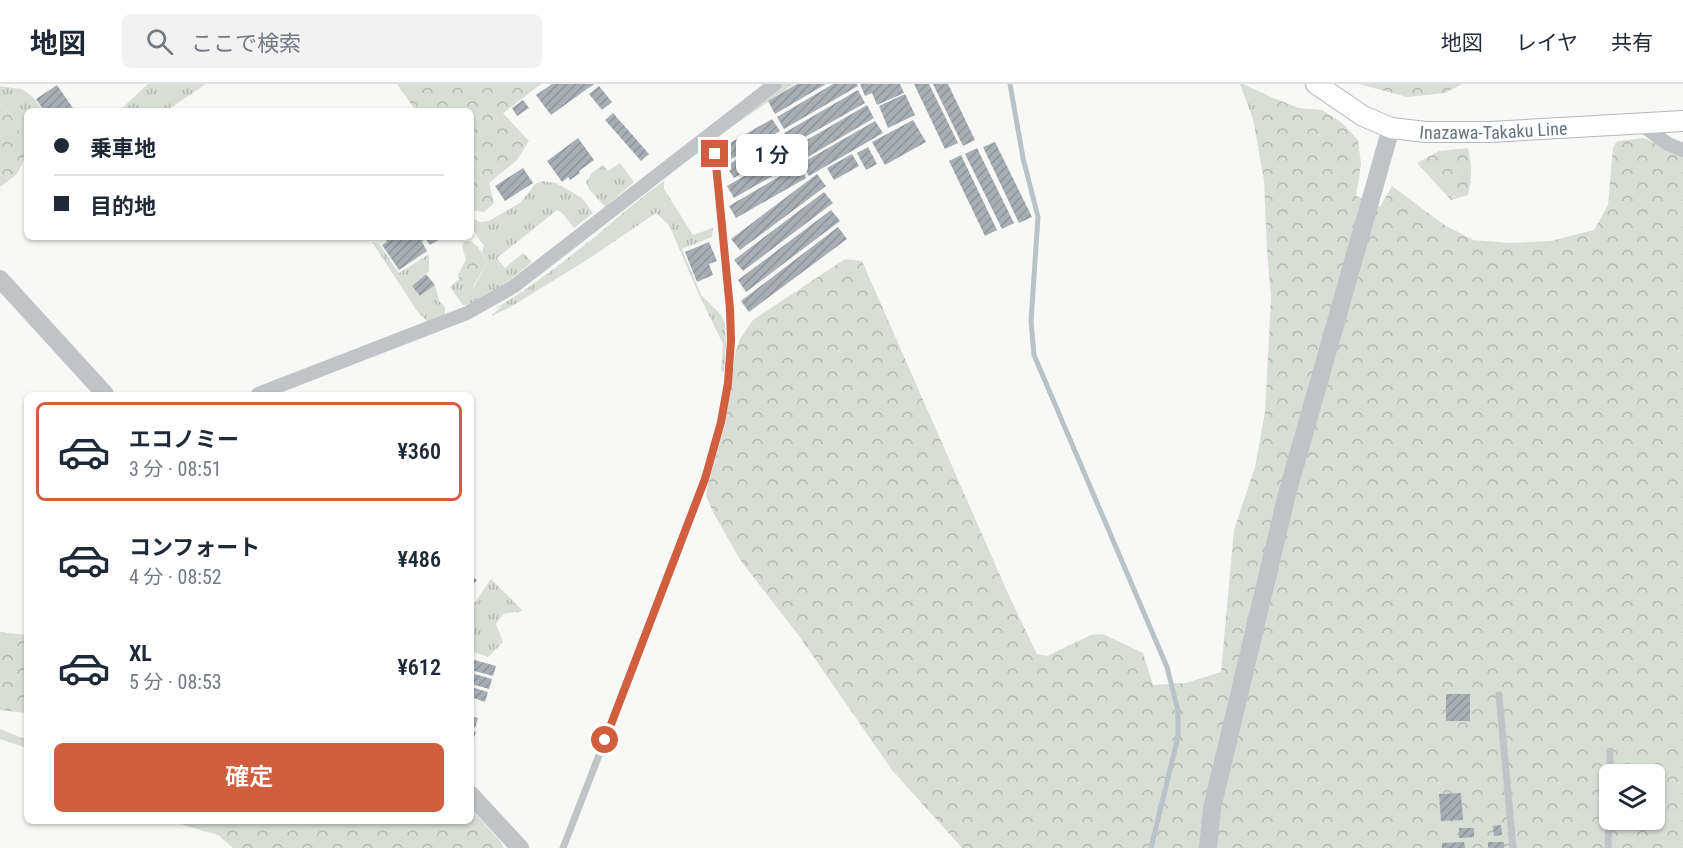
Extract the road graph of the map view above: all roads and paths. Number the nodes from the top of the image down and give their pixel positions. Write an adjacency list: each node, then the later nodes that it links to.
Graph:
1 (775, 84): 6 (street)
2 (1316, 84): 5 (main road, Inazawa-Takaku Line)
3 (1683, 121): 4 (main road, Inazawa-Takaku Line)
4 (1638, 123): 5 (main road, Inazawa-Takaku Line); 7 (street)
5 (1391, 128): 18 (street)
6 (713, 132): 10 (street); 17 (lane)
7 (1683, 150)
8 (0, 279): 9 (street)
9 (103, 392)
10 (263, 392)
11 (1499, 695): 19 (lane)
12 (1610, 751): 13 (lane)
13 (1610, 764)
14 (474, 798): 16 (street)
15 (1609, 830): 20 (lane)
16 (520, 848)
17 (563, 848)
18 (1208, 848)
19 (1513, 848)
20 (1608, 848)

